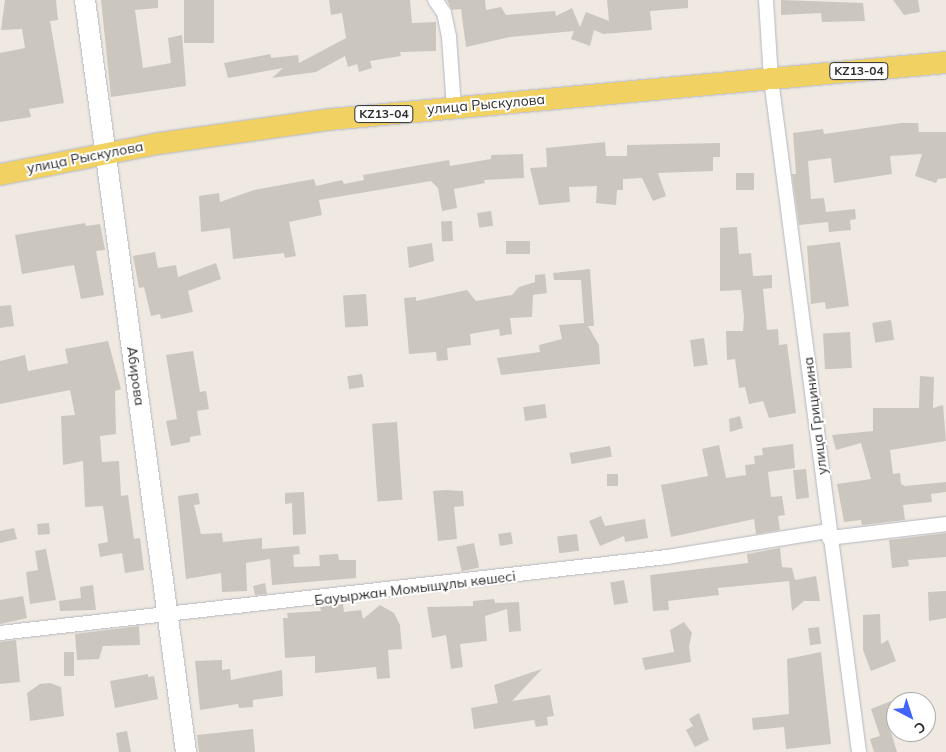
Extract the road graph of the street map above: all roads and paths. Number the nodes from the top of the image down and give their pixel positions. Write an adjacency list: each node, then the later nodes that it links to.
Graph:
1 (86, 0): 7 (street, Абирова)
2 (435, 0): 6 (street)
3 (766, 0): 5 (street, улица Грицинина)
4 (946, 62): 5 (main road, улица Рыскулова / KZ13-04)
5 (771, 79): 6 (main road, улица Рыскулова / KZ13-04); 10 (street, улица Грицинина)
6 (454, 108): 7 (main road, улица Рыскулова / KZ13-04)
7 (106, 152): 8 (main road, улица Рыскулова / KZ13-04); 11 (street, Абирова)
8 (0, 174)
9 (946, 524): 10 (street, Бауыржан Момышұлы көшесі)
10 (828, 534): 11 (street, Бауыржан Момышұлы көшесі); 14 (street, улица Грицинина)
11 (169, 612): 12 (street, Бауыржан Момышұлы көшесі); 13 (street, Абирова)
12 (0, 633)
13 (186, 752)
14 (858, 752)

